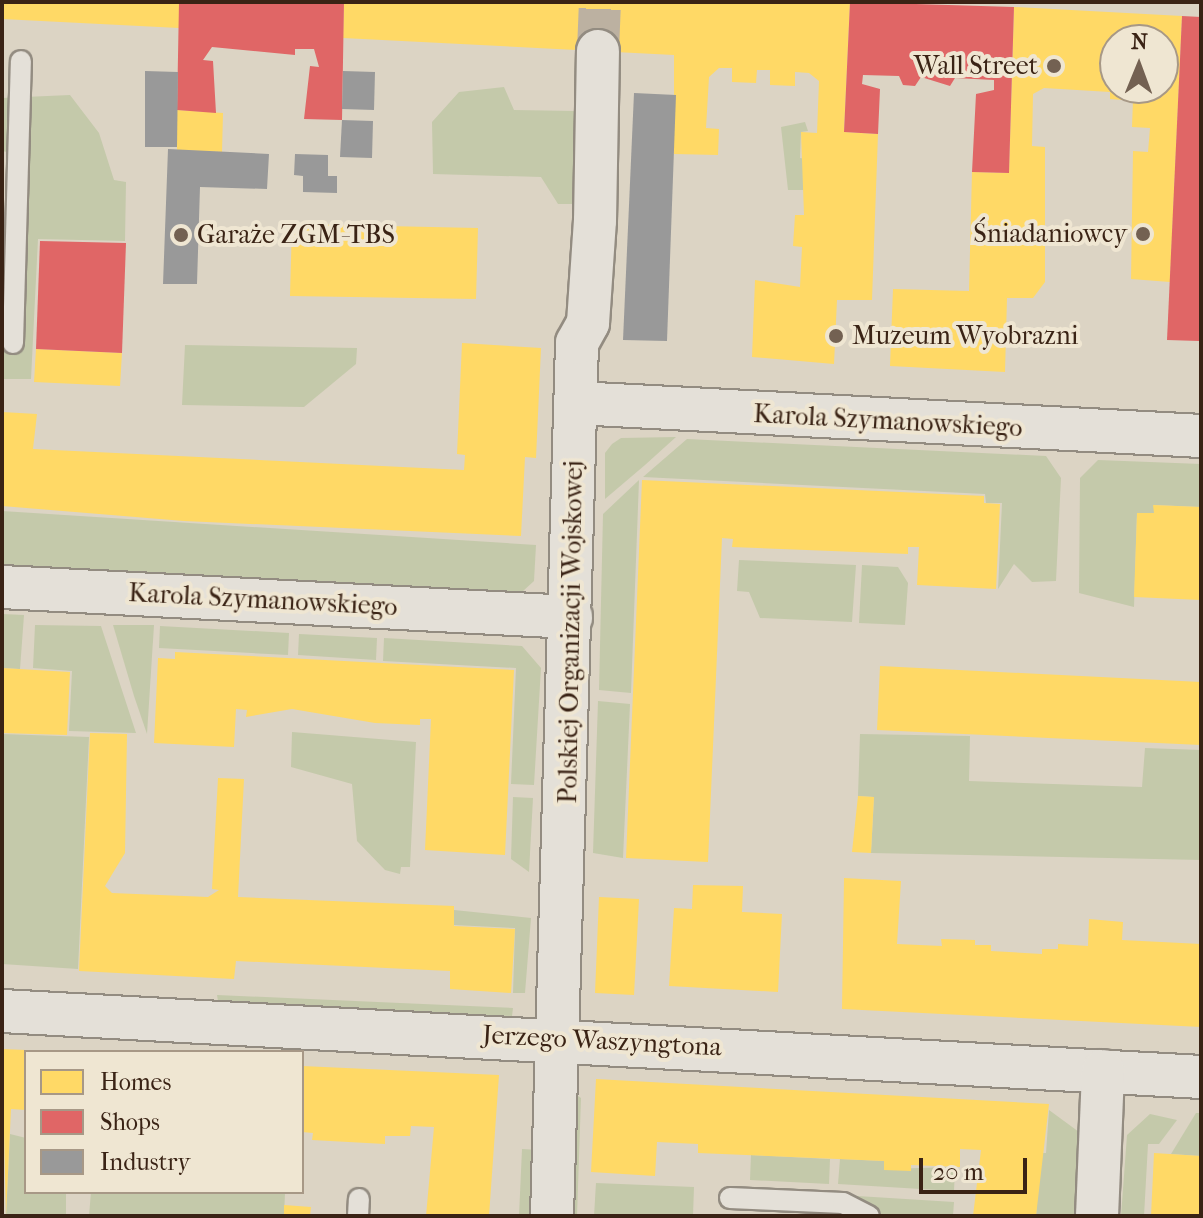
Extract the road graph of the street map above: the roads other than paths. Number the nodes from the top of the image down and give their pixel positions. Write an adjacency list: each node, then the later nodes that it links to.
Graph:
1 (598, 51): 4 (street, Polskiej Organizacji Wojskowej)
2 (21, 61): 3 (lane)
3 (13, 343)
4 (576, 403): 5 (street, Karola Szymanowskiego); 7 (street, Polskiej Organizacji Wojskowej)
5 (1201, 436)
6 (2, 587): 7 (street, Karola Szymanowskiego)
7 (571, 617): 9 (street, Polskiej Organizacji Wojskowej)
8 (2, 1011): 9 (street, Jerzego Waszyngtona)
9 (557, 1039): 10 (street, Jerzego Waszyngtona); 13 (street, Polskiej Organizacji Wojskowej)
10 (1103, 1071): 11 (street, Jerzego Waszyngtona); 15 (street)
11 (1201, 1077)
12 (730, 1198): 14 (lane)
13 (552, 1216)
14 (869, 1216)
15 (1097, 1216)

